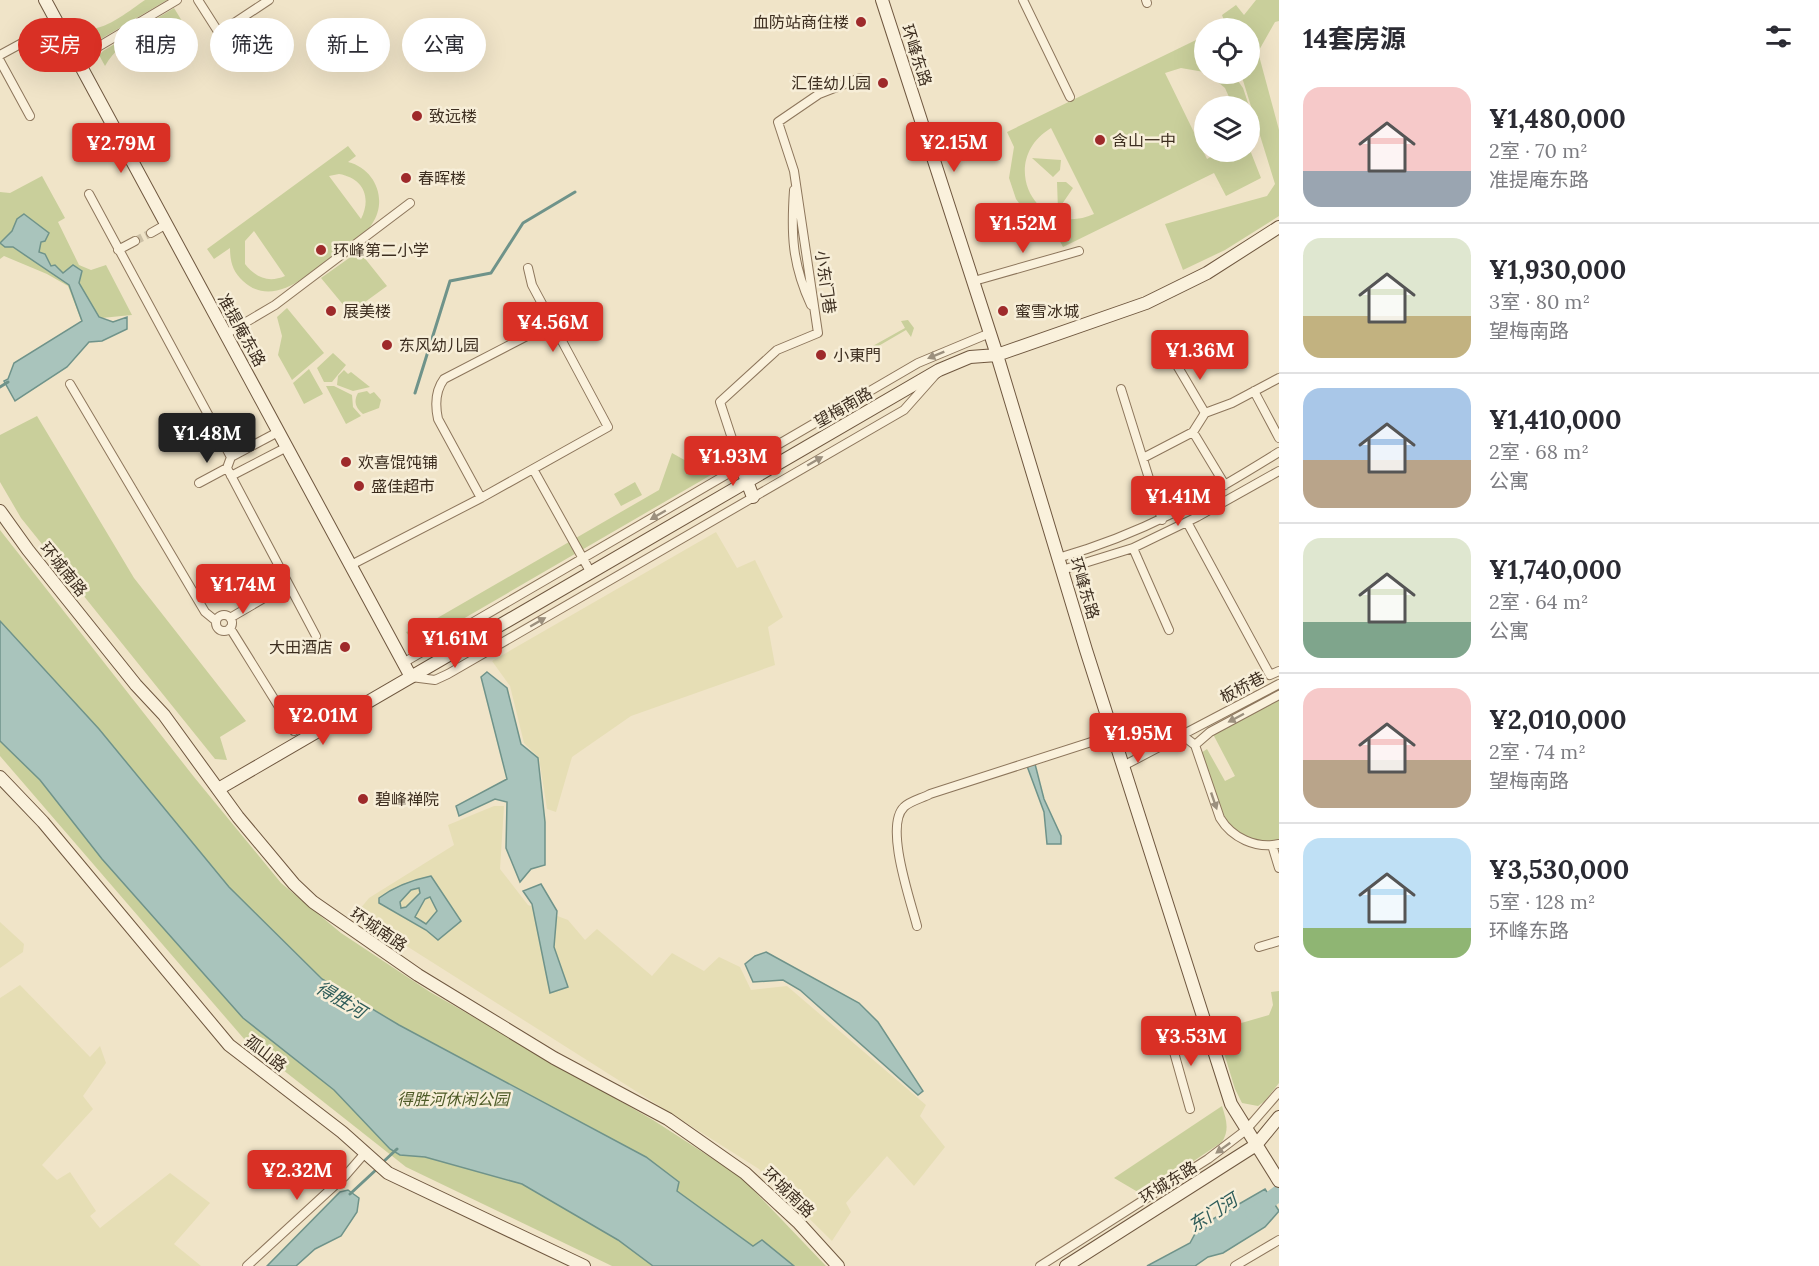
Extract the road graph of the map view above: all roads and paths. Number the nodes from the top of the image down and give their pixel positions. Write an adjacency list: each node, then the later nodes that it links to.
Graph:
1 (45, 0): 7 (main road, 准提庵东路)
2 (177, 0): 8 (street)
3 (198, 0): 4 (street)
4 (269, 0)
5 (882, 0): 26 (main road, 环峰东路)
6 (1023, 0): 14 (street)
7 (54, 18)
8 (102, 45)
9 (18, 46): 10 (street)
10 (0, 56)
11 (0, 61): 15 (street)
12 (82, 72): 19 (main road, 准提庵东路)
13 (860, 78): 16 (street, 小东门巷)
14 (1070, 97)
15 (30, 116)
16 (794, 171): 27 (street, 小东门巷); 27 (street)
17 (89, 194): 23 (street)
18 (410, 203): 29 (street)
19 (165, 225): 21 (street); 29 (main road, 准提庵东路)
20 (1279, 227): 31 (main road, 望梅南路)
21 (151, 232)
22 (135, 241): 23 (street)
23 (118, 250): 44 (street)
24 (1079, 251): 26 (street)
25 (528, 268): 28 (street)
26 (974, 281): 30 (main road, 环峰东路)
27 (815, 312): 46 (street, 小东门巷)
28 (552, 323): 47 (street); 54 (street)
29 (226, 333): 39 (main road, 准提庵东路)
30 (990, 333): 31 (main road, 环峰东路); 46 (street, one-way to 46)
31 (998, 355): 33 (main road, 望梅南路); 60 (main road, 环峰东路)
32 (1175, 363): 38 (street)
33 (939, 370): 50 (main road, 望梅南路); 53 (street, one-way to 33)
34 (1279, 378): 37 (street)
35 (70, 384): 65 (street)
36 (1121, 388): 45 (street)
37 (1254, 391): 38 (street); 41 (street)
38 (1205, 413): 40 (street)
39 (279, 432): 42 (main road, 准提庵东路); 44 (street)
40 (1193, 432): 45 (street); 52 (street)
41 (1279, 438)
42 (287, 447): 49 (street); 61 (main road, 准提庵东路)
43 (1279, 452): 52 (street)
44 (231, 457): 49 (street)
45 (1143, 458): 56 (street)
46 (741, 466): 50 (main road); 59 (street, one-way to 59)
47 (533, 469): 54 (street); 59 (street)
48 (1279, 471): 57 (street)
49 (229, 472): 51 (street); 63 (street)
50 (747, 482): 53 (main road); 62 (main road, 望梅南路)
51 (199, 483)
52 (1225, 485): 56 (street)
53 (753, 497): 72 (street, one-way to 53)
54 (481, 498): 61 (street)
55 (0, 511): 81 (main road, 环城南路)
56 (1162, 520): 60 (street)
57 (1187, 522): 58 (street); 71 (street)
58 (1133, 548): 60 (street); 67 (street)
59 (583, 558): 62 (street); 70 (street)
60 (1060, 564): 76 (main road, 环峰东路)
61 (351, 565): 70 (main road, 准提庵东路)
62 (591, 573): 72 (main road, 望梅南路)
63 (288, 584): 64 (street); 69 (street)
64 (230, 618): 65 (street); 66 (street)
65 (216, 621): 66 (street)
66 (230, 628): 75 (street)
67 (1169, 630)
68 (485, 634): 72 (main road, 望梅南路)
69 (316, 636)
70 (403, 663): 72 (main road, 准提庵东路)
71 (1279, 671)
72 (411, 677): 81 (main road, 望梅南路)
73 (1279, 684): 77 (street, 板桥巷)
74 (1279, 695): 78 (street, one-way to 78)
75 (294, 731)
76 (1113, 735): 79 (main road, 环峰东路); 84 (street)
77 (1182, 735): 78 (street); 79 (street, 板桥巷)
78 (1195, 745): 82 (street, one-way to 82)
79 (1123, 766): 87 (main road, 环峰东路)
80 (0, 777): 93 (main road, 孤山路)
81 (220, 788): 98 (main road, 环城南路)
82 (1276, 844): 83 (street)
83 (1279, 868)
84 (917, 926)
85 (1279, 941): 86 (street)
86 (1259, 947)
87 (1205, 1019): 89 (street); 91 (main road, 环峰东路)
88 (1279, 1092): 91 (street)
89 (1190, 1109)
90 (1279, 1116): 92 (main road, 环城东路)
91 (1246, 1130): 92 (main road, 环峰东路); 99 (street, one-way to 99)
92 (1256, 1145): 94 (main road, 环峰东路); 100 (main road, 环城东路)
93 (365, 1153): 96 (street); 97 (main road, 孤山路)
94 (1277, 1178)
95 (1279, 1240): 101 (street)
96 (247, 1266)
97 (584, 1266)
98 (838, 1266)
99 (1040, 1266)
100 (1066, 1266)
101 (1235, 1266)

